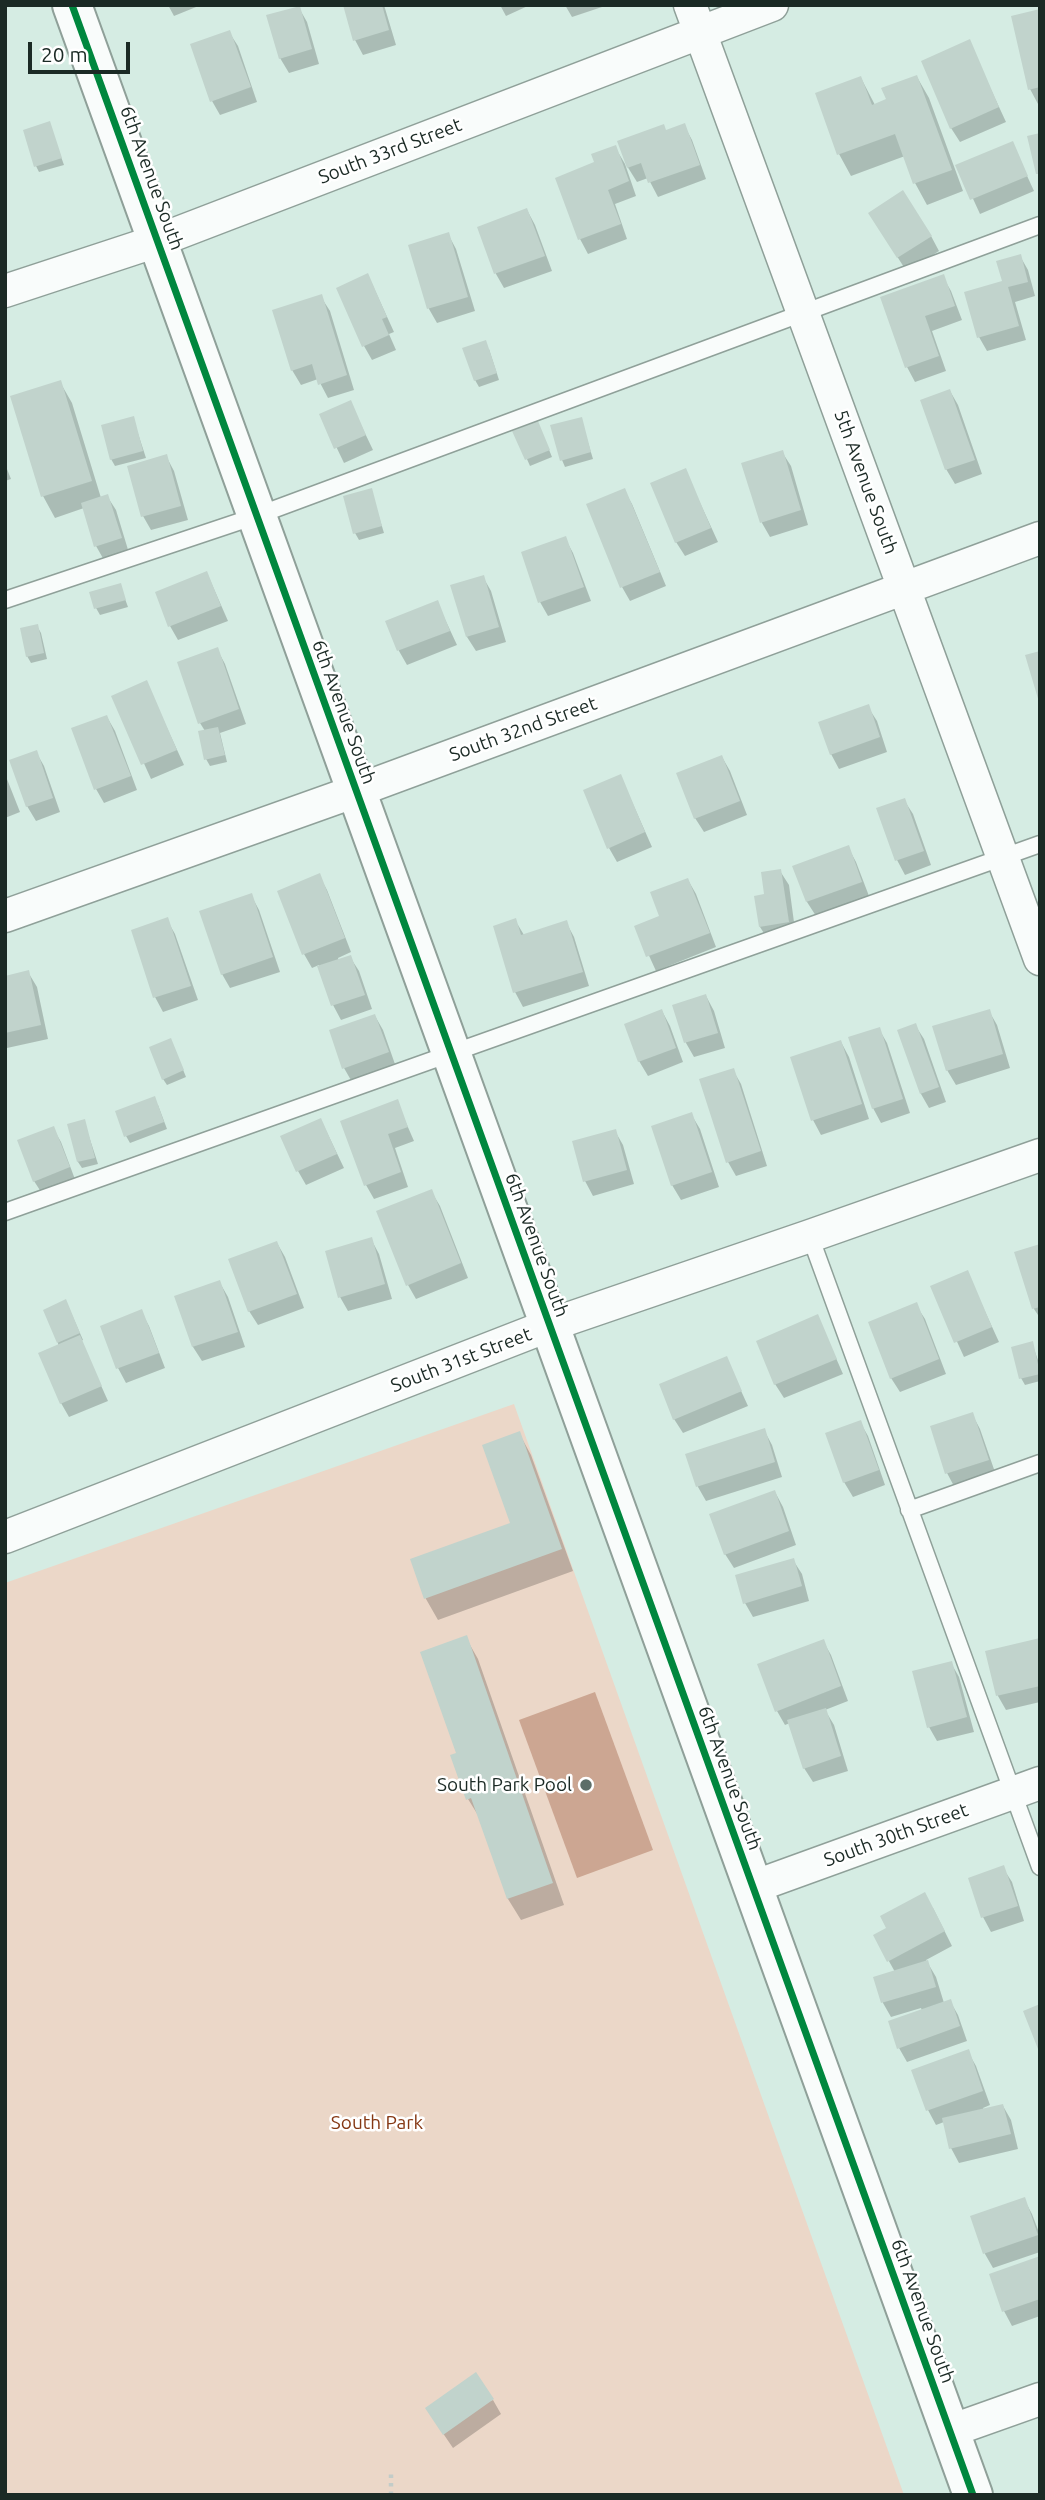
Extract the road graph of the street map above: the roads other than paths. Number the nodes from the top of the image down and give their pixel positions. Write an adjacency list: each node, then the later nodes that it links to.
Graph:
1 (72, 5): 5 (street, 6th Avenue South)
2 (772, 5): 3 (street, South 33rd Street)
3 (694, 19): 5 (street, South 33rd Street); 7 (street, 5th Avenue South)
4 (1040, 225): 7 (lane)
5 (157, 241): 6 (street, South 33rd Street); 8 (street, 6th Avenue South)
6 (5, 291)
7 (803, 312): 8 (lane); 10 (street, 5th Avenue South)
8 (256, 516): 11 (lane); 12 (street, 6th Avenue South)
9 (1040, 538): 10 (street, South 32nd Street)
10 (905, 587): 12 (street, South 32nd Street); 14 (street, 5th Avenue South)
11 (5, 600)
12 (356, 791): 15 (street, South 32nd Street); 17 (street, 6th Avenue South)
13 (1040, 844): 14 (lane)
14 (1003, 857): 16 (street, 5th Avenue South); 17 (lane)
15 (5, 916)
16 (1040, 959)
17 (451, 1052): 19 (lane); 21 (street, 6th Avenue South)
18 (1040, 1155): 20 (street, South 31st Street)
19 (5, 1213)
20 (810, 1236): 21 (street, South 31st Street); 23 (lane)
21 (550, 1325): 24 (street, South 31st Street); 27 (street, 6th Avenue South)
22 (1040, 1463): 23 (lane)
23 (909, 1510): 25 (lane)
24 (5, 1537)
25 (1027, 1788): 26 (lane); 27 (street, South 30th Street)
26 (1040, 1867)
27 (753, 1887): 29 (street, 6th Avenue South)
28 (1040, 2399): 29 (street)
29 (950, 2431): 30 (street, 6th Avenue South)
30 (973, 2495)

